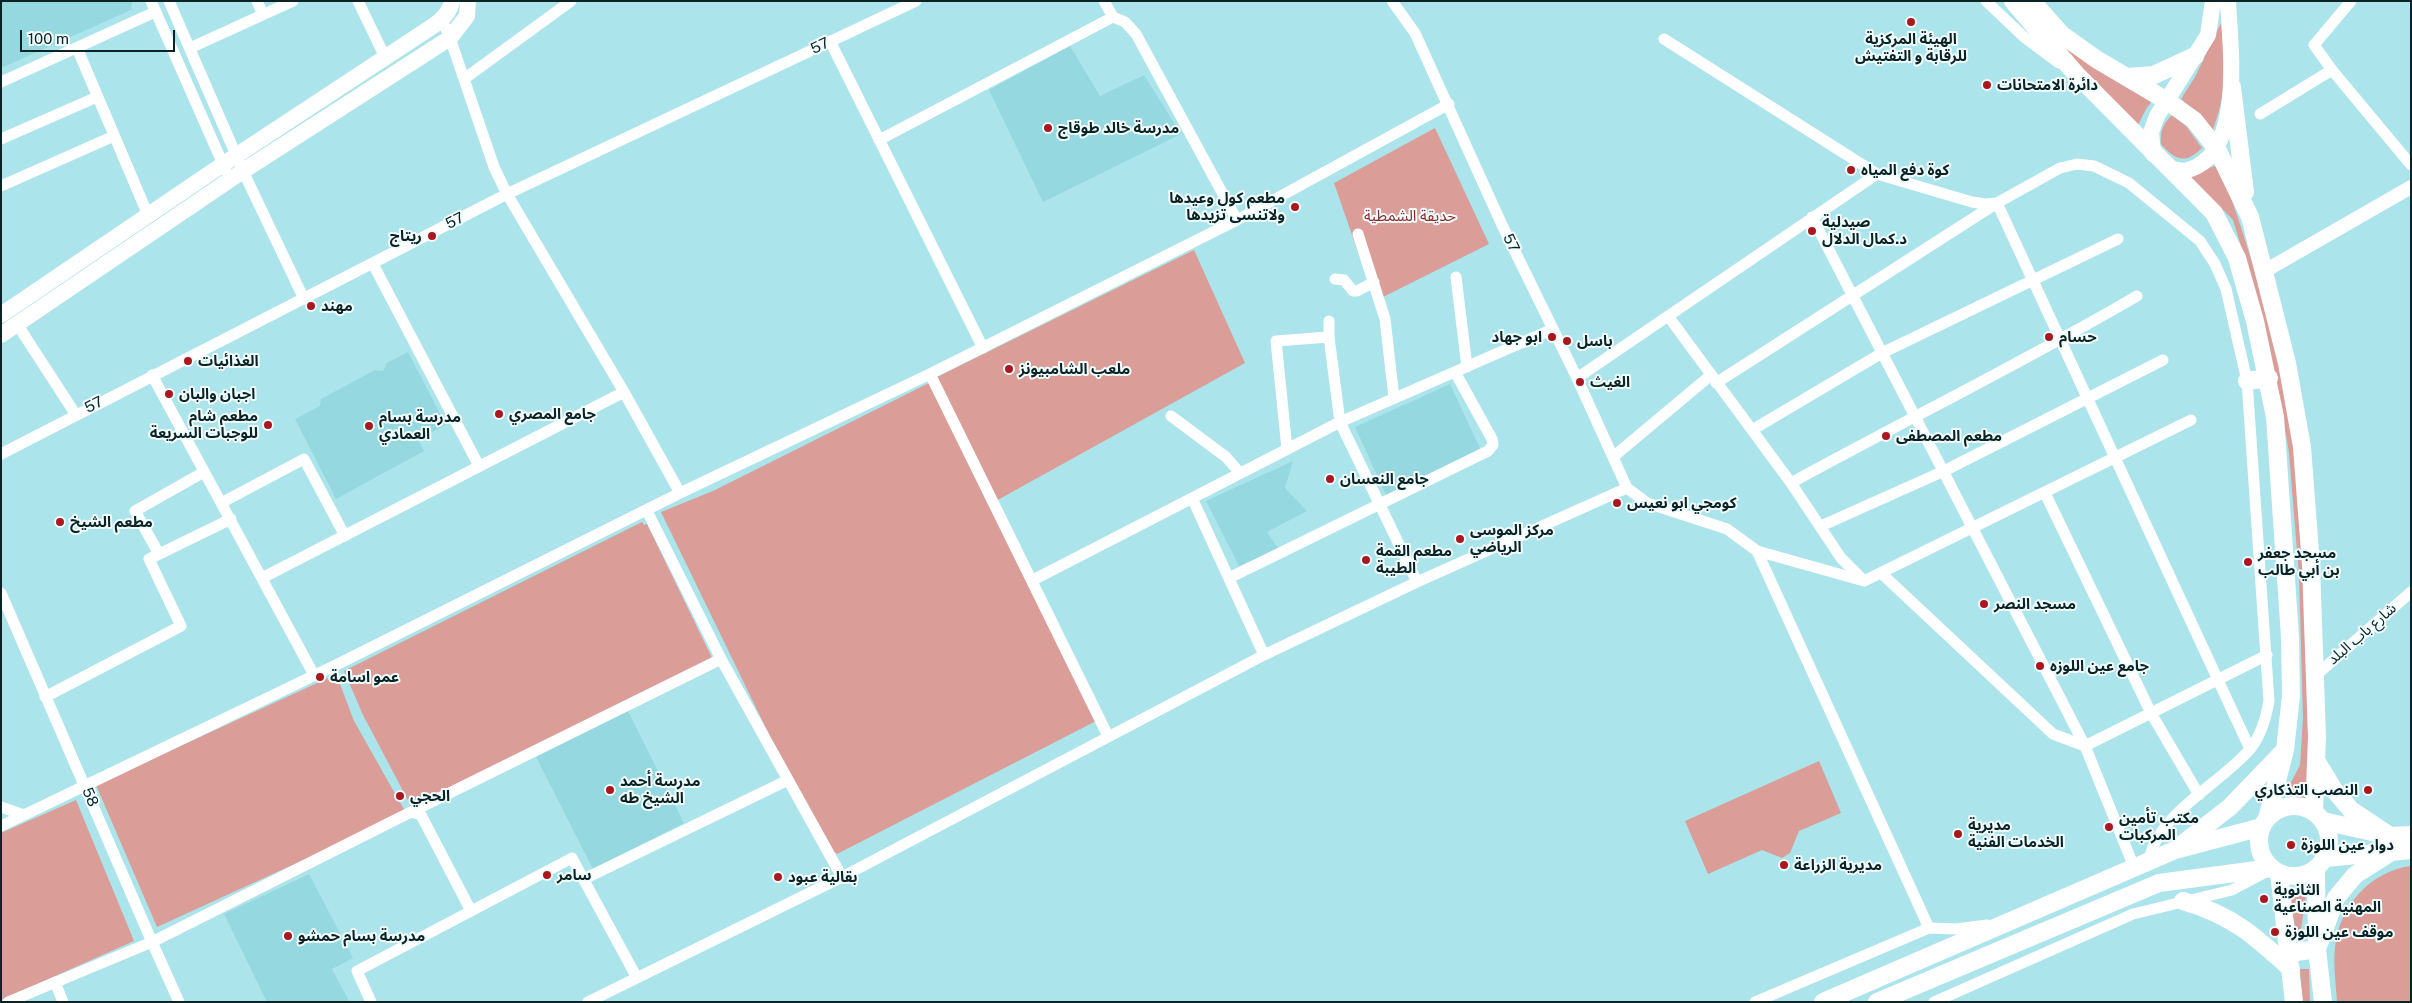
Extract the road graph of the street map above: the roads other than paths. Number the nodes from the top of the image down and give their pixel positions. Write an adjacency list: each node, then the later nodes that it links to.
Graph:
1 (169, 1): 25 (street)
2 (257, 1): 18 (street)
3 (294, 1): 18 (street)
4 (358, 1): 27 (street)
5 (452, 1): 20 (main road)
6 (468, 1): 21 (main road)
7 (571, 1): 31 (street)
8 (916, 1): 23 (street, 57)
9 (1104, 1): 19 (street)
10 (1392, 1): 36 (street, 57)
11 (1986, 1): 29 (street)
12 (2013, 1): 29 (main road)
13 (2032, 1): 30 (main road)
14 (2213, 1): 26 (main road)
15 (2228, 1): 33 (main road)
16 (2351, 1): 28 (street)
17 (153, 7): 24 (street); 44 (street)
18 (263, 15): 25 (street)
19 (1113, 17): 40 (street); 56 (street)
20 (442, 20): 21 (street); 27 (main road)
21 (450, 38): 31 (street); 48 (main road)
22 (1664, 40): 47 (street)
23 (830, 41): 40 (street); 51 (street, 57)
24 (77, 48): 32 (street); 34 (street)
25 (190, 48): 43 (street)
26 (2196, 56): 30 (main road); 35 (main road)
27 (385, 57): 43 (main road)
28 (2332, 70): 37 (street); 45 (street)
29 (2076, 74): 42 (main road)
30 (2127, 76): 35 (main road)
31 (464, 79): 51 (street)
32 (1, 82)
33 (2232, 87): 41 (main road); 55 (main road)
34 (96, 96): 38 (street); 39 (street)
35 (2168, 101): 41 (main road); 42 (main road)
36 (1449, 104): 56 (street); 72 (street, 57)
37 (2260, 114)
38 (114, 136): 49 (street); 53 (street)
39 (1, 139)
40 (879, 140): 76 (street)
41 (2217, 148): 46 (main road); 55 (main road)
42 (2153, 154): 46 (main road)
43 (236, 155): 44 (main road); 48 (street)
44 (222, 164): 48 (street); 53 (main road)
45 (2411, 164)
46 (2169, 168): 84 (main road)
47 (1877, 174): 52 (street); 54 (street)
48 (237, 175): 67 (street); 71 (main road)
49 (1, 186)
50 (2411, 187): 60 (street)
51 (507, 194): 59 (street, 57); 87 (street)
52 (1997, 203): 63 (street); 65 (street); 86 (street)
53 (148, 215): 68 (main road)
54 (1812, 217): 65 (street); 69 (street)
55 (2250, 217): 60 (main road)
56 (1238, 220): 76 (street)
57 (1358, 234): 64 (street)
58 (2118, 239): 63 (street)
59 (373, 264): 67 (street, 57); 100 (street)
60 (2263, 272): 130 (main road)
61 (1456, 277): 79 (street)
62 (1335, 279): 64 (street)
63 (2033, 280): 75 (street); 77 (street)
64 (1374, 282): 88 (street)
65 (1852, 295): 77 (street); 85 (street)
66 (2136, 296): 75 (street)
67 (304, 299): 82 (street, 57)
68 (1, 315)
69 (1668, 316): 83 (street); 85 (street)
70 (1329, 322): 74 (street)
71 (17, 324): 73 (main road); 90 (street)
72 (1553, 329): 79 (street); 83 (street, 57)
73 (1, 335)
74 (1330, 337): 94 (street); 96 (street)
75 (2061, 340): 89 (street); 91 (street)
76 (983, 348): 81 (street)
77 (1882, 353): 91 (street); 95 (street)
78 (2163, 360): 89 (street)
79 (1467, 366): 80 (street)
80 (1455, 372): 88 (street); 110 (street)
81 (930, 374): 106 (street); 121 (street)
82 (152, 376): 90 (street, 57); 102 (street)
83 (1577, 378): 98 (street, 57)
84 (2269, 378): 86 (main road); 137 (main road)
85 (1714, 379): 95 (street); 98 (street)
86 (2247, 381): 127 (street)
87 (624, 392): 100 (street); 106 (street)
88 (1394, 398): 94 (street)
89 (2088, 400): 99 (street); 101 (street)
90 (76, 415): 97 (street, 57)
91 (1915, 415): 101 (street); 104 (street)
92 (1171, 416): 103 (street)
93 (2191, 420): 99 (street)
94 (1340, 422): 96 (street); 110 (street)
95 (1752, 430): 104 (street)
96 (1287, 449): 103 (street)
97 (1, 454)
98 (1613, 457): 105 (street, 57)
99 (2116, 459): 107 (street); 131 (street)
100 (479, 466): 115 (street)
101 (1944, 471): 113 (street); 114 (street)
102 (204, 472): 109 (street); 117 (street)
103 (1240, 473): 108 (street)
104 (1791, 483): 113 (street)
105 (1627, 488): 116 (street); 123 (street)
106 (680, 493): 111 (street)
107 (2045, 493): 114 (street); 133 (street)
108 (1192, 498): 120 (street); 121 (street)
109 (222, 503): 112 (street); 115 (street)
110 (1379, 503): 120 (street); 123 (street)
111 (647, 511): 128 (street); 129 (street)
112 (230, 519): 117 (street); 119 (street)
113 (1822, 526): 122 (street)
114 (1973, 528): 118 (street); 135 (street)
115 (345, 536): 119 (street)
116 (1757, 551): 122 (street); 159 (street)
117 (159, 554): 132 (street)
118 (1881, 573): 122 (street); 135 (street)
119 (262, 578): 129 (street)
120 (1229, 578): 126 (street)
121 (1032, 580): 134 (street)
122 (1864, 581)
123 (1417, 582): 126 (street)
124 (2411, 592): 130 (street, شارع باب البلد)
125 (1, 593): 132 (street, 58)
126 (1264, 655): 134 (street)
127 (2267, 655): 131 (street); 136 (street)
128 (721, 659): 139 (street); 143 (street)
129 (314, 676): 140 (street)
130 (2314, 677): 138 (main road)
131 (2218, 680): 133 (street); 136 (street)
132 (45, 697): 140 (street, 58)
133 (2151, 713): 135 (street); 141 (street)
134 (1108, 736): 154 (street)
135 (2085, 746): 152 (street)
136 (2250, 749): 141 (street)
137 (2285, 750): 146 (main road); 150 (main road)
138 (2316, 762): 145 (main road); 149 (main road)
139 (788, 780): 154 (street); 155 (street)
140 (86, 786): 144 (street); 160 (street, 58)
141 (2199, 795): 152 (street)
142 (1, 807): 144 (street)
143 (411, 812): 158 (street); 160 (street)
144 (24, 815): 147 (street)
145 (2319, 817): 146 (main road); 149 (main road); 151 (main road)
146 (2264, 823): 150 (main road); 153 (main road)
147 (1, 826)
148 (2411, 835): 149 (main road)
149 (2398, 845): 151 (main road); 161 (main road)
150 (2175, 850): 152 (main road)
151 (2320, 863): 153 (main road); 161 (main road)
152 (2142, 864): 157 (main road)
153 (2275, 870): 156 (street); 162 (main road); 172 (main road)
154 (842, 877): 163 (street)
155 (584, 879): 158 (street); 163 (street)
156 (2183, 901): 162 (main road); 173 (street)
157 (2036, 910): 159 (street); 171 (main road)
158 (471, 911): 168 (street)
159 (1929, 928): 170 (street)
160 (152, 942): 164 (street); 167 (street, 58)
161 (2317, 949): 162 (main road); 175 (main road)
162 (2290, 961): 174 (main road)
163 (637, 978): 169 (street)
164 (55, 982): 165 (street); 166 (street)
165 (8, 1002)
166 (63, 1002)
167 (180, 1002)
168 (371, 1002)
169 (588, 1002)
170 (1755, 1002)
171 (1823, 1002)
172 (1877, 1002)
173 (1934, 1002)
174 (2294, 1002)
175 (2323, 1002)

